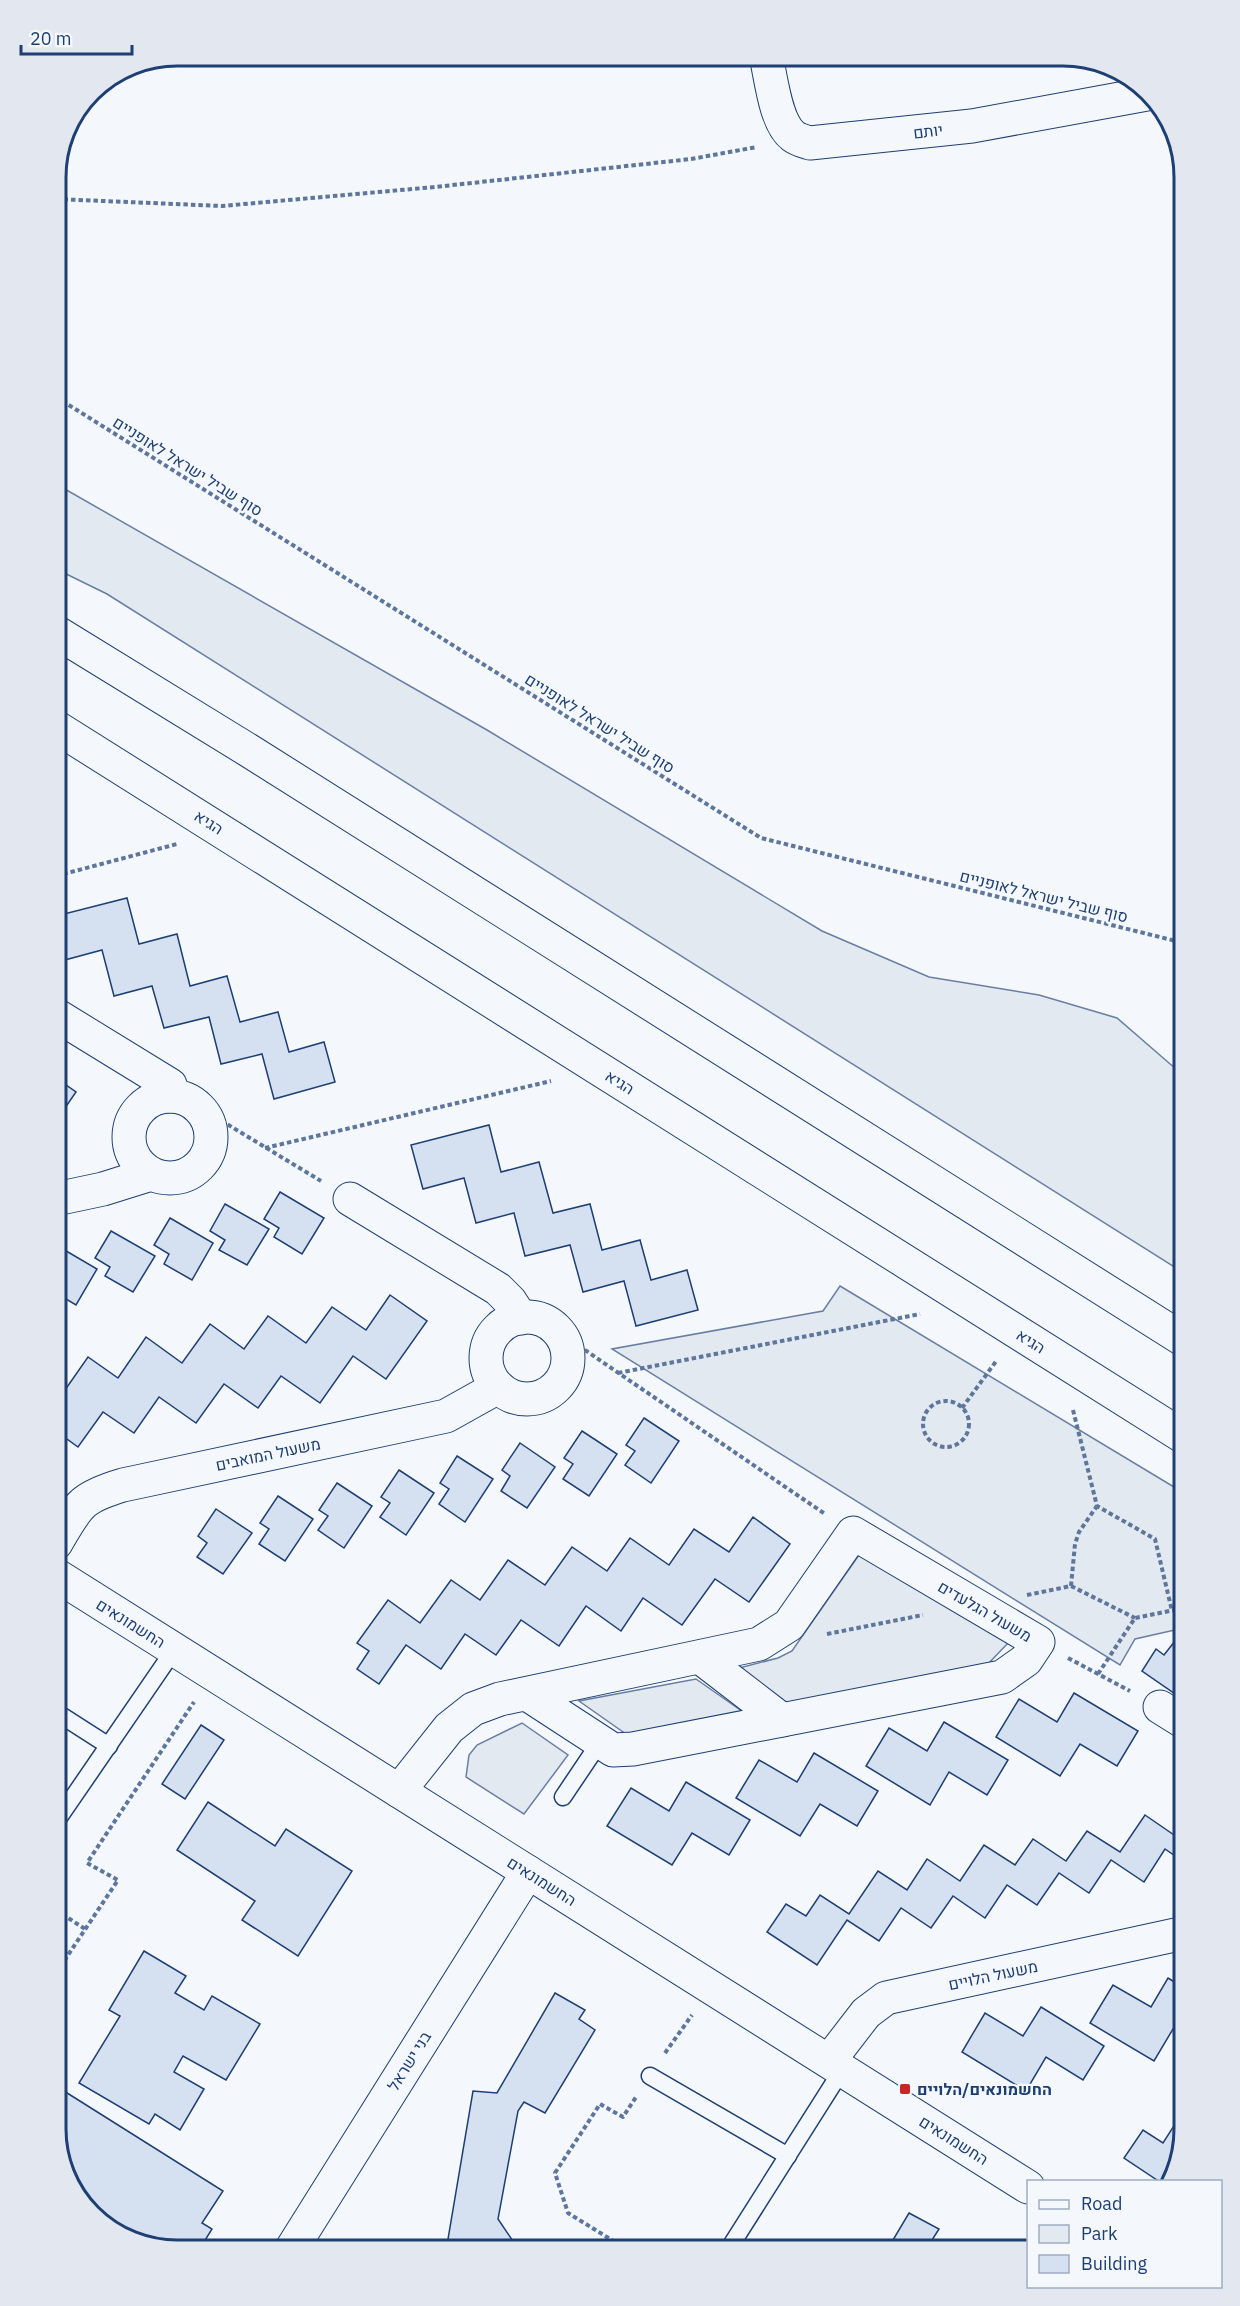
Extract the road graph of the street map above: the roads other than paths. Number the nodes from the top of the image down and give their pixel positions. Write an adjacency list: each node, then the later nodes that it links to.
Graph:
1 (768, 66): 2 (main road, יותם)
2 (1139, 95)
3 (66, 638): 11 (main road)
4 (66, 733): 13 (main road, הגיא)
5 (66, 1020): 6 (main road)
6 (184, 1101): 7 (main road); 7 (main road)
7 (151, 1174): 8 (main road)
8 (66, 1197)
9 (350, 1199): 10 (main road)
10 (521, 1318): 12 (main road); 12 (main road)
11 (1174, 1333)
12 (498, 1387): 14 (main road, משעול המואבים)
13 (1174, 1430)
14 (66, 1526)
15 (66, 1581): 16 (main road, החשמונאים)
16 (174, 1650): 22 (lane); 23 (main road, החשמונאים)
17 (700, 1657): 18 (main road); 20 (main road); 20 (main road, משעול הגלעדים)
18 (526, 1694): 21 (main road, משעול הגלעדים); 23 (main road)
19 (66, 1718): 22 (lane)
20 (782, 1720): 21 (main road, משעול הגלעדים)
21 (600, 1742): 24 (lane)
22 (109, 1746): 25 (lane)
23 (399, 1791): 26 (main road, החשמונאים)
24 (563, 1797)
25 (66, 1808)
26 (528, 1872): 28 (main road, החשמונאים); 32 (main road, בני ישראל)
27 (1174, 1935): 28 (main road, משעול הלויים)
28 (836, 2065): 30 (lane); 31 (main road, החשמונאים)
29 (650, 2076): 30 (lane)
30 (788, 2156): 33 (lane)
31 (1027, 2186)
32 (297, 2240)
33 (734, 2240)

